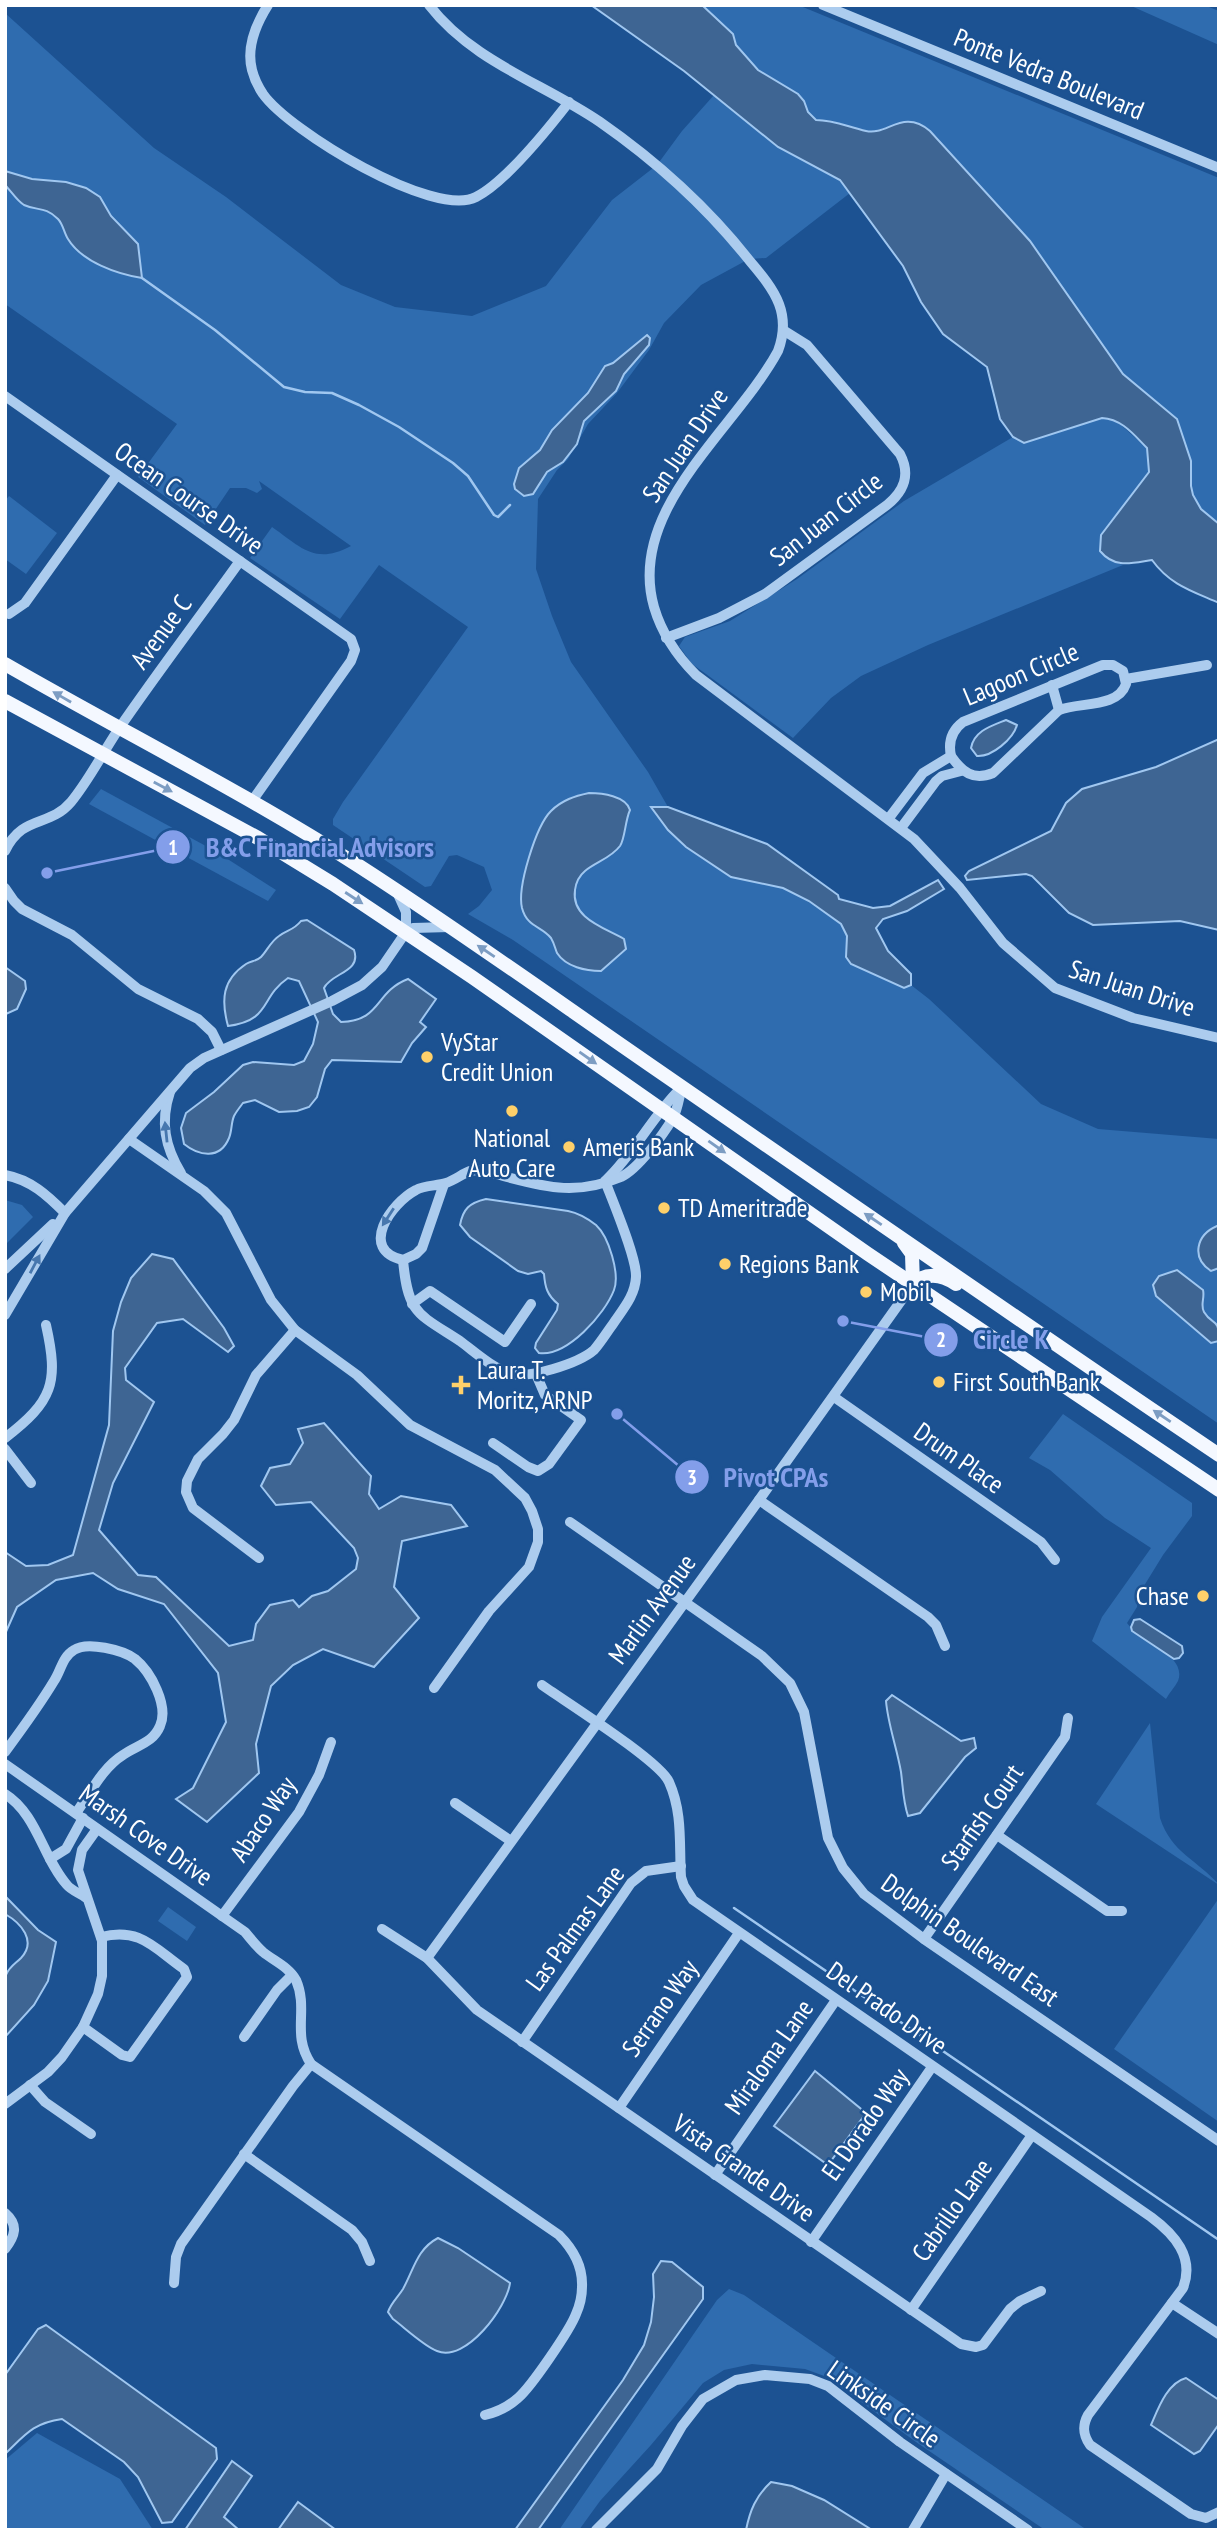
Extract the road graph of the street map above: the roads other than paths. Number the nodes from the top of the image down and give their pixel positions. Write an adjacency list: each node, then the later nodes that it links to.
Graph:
1 (268, 5): 4 (street)
2 (429, 5): 4 (street)
3 (823, 5): 5 (street, Ponte Vedra Boulevard)
4 (569, 102): 6 (street)
5 (1219, 168)
6 (783, 330): 11 (street, San Juan Drive); 11 (street, San Juan Circle)
7 (5, 396): 8 (street, Ocean Course Drive)
8 (117, 475): 9 (street, Ocean Course Drive); 10 (street)
9 (240, 561): 18 (street, Avenue C); 24 (street, Ocean Course Drive)
10 (9, 614)
11 (666, 638): 25 (street, San Juan Drive)
12 (5, 664): 18 (main road, one-way to 12)
13 (1207, 665): 14 (street)
14 (1126, 679): 15 (street, Lagoon Circle); 17 (street, Lagoon Circle)
15 (1052, 685): 17 (street); 20 (street, Lagoon Circle)
16 (5, 701): 19 (main road)
17 (1059, 710): 21 (street, Lagoon Circle)
18 (119, 729): 19 (street, Avenue C); 24 (main road)
19 (103, 754): 27 (street, Avenue C); 31 (main road, one-way to 31)
20 (951, 756): 21 (street); 22 (street)
21 (961, 771): 23 (street, Lagoon Circle)
22 (915, 782): 23 (street); 25 (street)
23 (927, 790): 26 (street, Lagoon Circle)
24 (252, 802): 29 (main road)
25 (889, 818): 26 (street, San Juan Drive)
26 (901, 828): 32 (street, San Juan Drive)
27 (5, 850)
28 (5, 888): 33 (street)
29 (397, 891): 30 (main road); 31 (street)
30 (450, 927): 31 (street); 35 (main road, one-way to 30)
31 (406, 932): 33 (street); 36 (main road, one-way to 36)
32 (1219, 1038)
33 (221, 1050): 34 (street)
34 (173, 1086): 38 (street); 40 (street, one-way to 34)
35 (682, 1087): 36 (street); 37 (street); 44 (main road, one-way to 35)
36 (661, 1108): 37 (main road); 41 (street)
37 (674, 1117): 41 (street); 47 (main road, one-way to 47)
38 (129, 1139): 40 (street); 43 (street)
39 (5, 1175): 43 (street)
40 (182, 1176): 52 (street)
41 (605, 1181): 42 (street); 54 (street)
42 (444, 1184): 45 (street); 45 (street, one-way to 45)
43 (65, 1213): 46 (street); 50 (street, one-way to 43)
44 (900, 1237): 47 (main road); 53 (main road)
45 (403, 1260): 48 (street)
46 (5, 1269)
47 (913, 1284): 53 (main road); 55 (street, Marlin Avenue); 61 (main road)
48 (412, 1304): 49 (street); 54 (street)
49 (531, 1304)
50 (5, 1315)
51 (46, 1325): 56 (street)
52 (295, 1330): 64 (street); 69 (street)
53 (1074, 1357): 59 (main road, one-way to 53)
54 (536, 1374): 57 (street)
55 (834, 1397): 62 (street, Marlin Avenue); 65 (street, Drum Place)
56 (5, 1438)
57 (492, 1443)
58 (5, 1449): 60 (street)
59 (1219, 1455)
60 (31, 1483)
61 (1219, 1490)
62 (759, 1500): 66 (street, Marlin Avenue); 67 (street)
63 (570, 1522): 66 (street, Dolphin Boulevard East)
64 (259, 1558)
65 (1055, 1560)
66 (685, 1603): 71 (street, Marlin Avenue); 91 (street, Dolphin Boulevard East)
67 (945, 1646)
68 (542, 1685): 71 (street, Del Prado Drive)
69 (434, 1688)
70 (1069, 1718): 79 (street, Starfish Court)
71 (596, 1723): 80 (street, Marlin Avenue); 84 (street, Del Prado Drive)
72 (331, 1742): 87 (street, Abaco Way)
73 (5, 1752): 77 (street)
74 (5, 1764): 77 (street, Marsh Cove Drive)
75 (5, 1794): 82 (street)
76 (455, 1803): 80 (street)
77 (79, 1816): 78 (street, Marsh Cove Drive); 81 (street)
78 (97, 1829): 83 (street); 87 (street, Marsh Cove Drive)
79 (997, 1835): 86 (street); 91 (street, Starfish Court)
80 (511, 1841): 92 (street, Marlin Avenue)
81 (65, 1850): 82 (street); 83 (street)
82 (50, 1859): 85 (street)
83 (78, 1860): 85 (street)
84 (681, 1866): 89 (street, Del Prado Drive); 97 (street, Las Palmas Lane)
85 (85, 1897): 90 (street)
86 (1122, 1912)
87 (222, 1916): 93 (street, Marsh Cove Drive)
88 (382, 1928): 92 (street, Vista Grande Drive)
89 (739, 1933): 94 (street, Del Prado Drive); 102 (street, Serrano Way)
90 (101, 1937): 95 (street); 95 (street)
91 (924, 1939): 105 (street, Dolphin Boulevard East)
92 (427, 1958): 97 (street, Vista Grande Drive)
93 (292, 1975): 96 (street); 98 (street)
94 (836, 2000): 99 (street, Del Prado Drive); 107 (street, Miraloma Lane)
95 (83, 2027): 100 (street)
96 (244, 2037)
97 (522, 2042): 102 (street, Vista Grande Drive)
98 (311, 2064): 106 (street); 117 (street)
99 (932, 2067): 104 (street, Del Prado Drive); 109 (street, El Dorado Way)
100 (30, 2085): 101 (street); 103 (street)
101 (5, 2104)
102 (619, 2108): 107 (street, Vista Grande Drive)
103 (91, 2134)
104 (1031, 2135): 114 (street, Del Prado Drive); 115 (street, Cabrillo Lane)
105 (1219, 2141)
106 (244, 2154): 111 (street); 112 (street)
107 (715, 2175): 109 (street, Vista Grande Drive)
108 (5, 2213): 110 (street)
109 (811, 2242): 115 (street, Vista Grande Drive)
110 (5, 2249)
111 (370, 2261)
112 (174, 2283)
113 (1041, 2291): 115 (street, Vista Grande Drive)
114 (1172, 2303): 116 (street); 119 (street, Del Prado Drive)
115 (911, 2310)
116 (1219, 2334)
117 (485, 2415)
118 (946, 2474): 120 (street, Linkside Circle); 121 (street); 122 (street, Linkside Circle)
119 (1219, 2512)
120 (596, 2530)
121 (913, 2530)
122 (1028, 2530)

